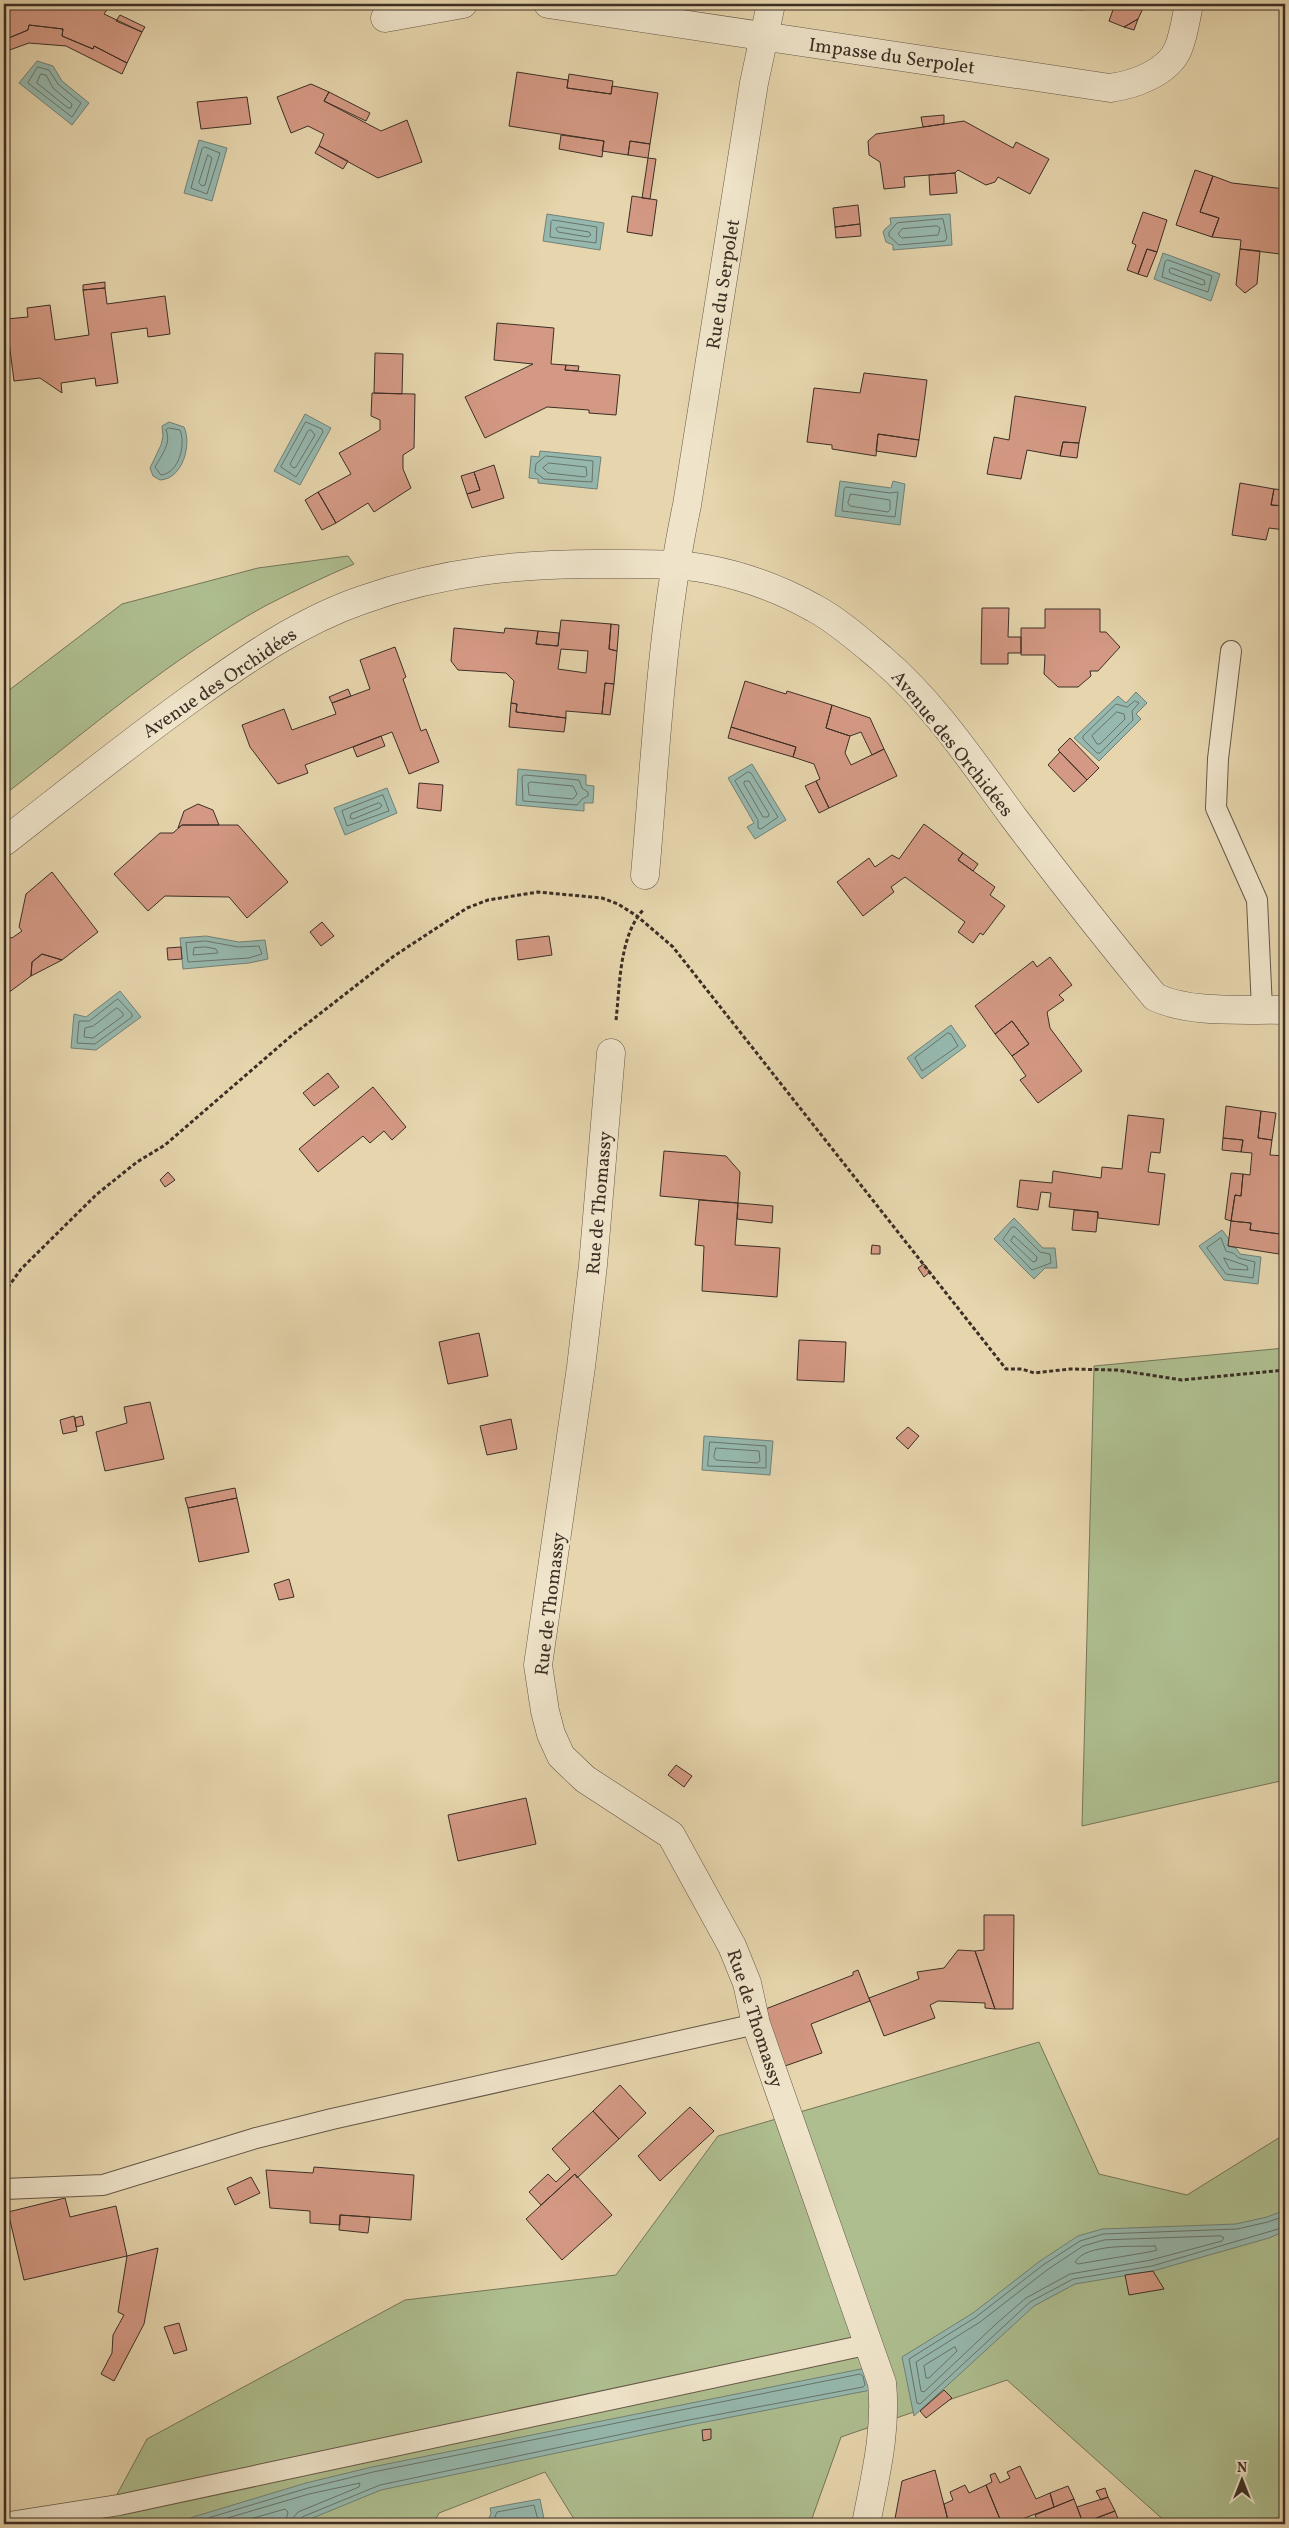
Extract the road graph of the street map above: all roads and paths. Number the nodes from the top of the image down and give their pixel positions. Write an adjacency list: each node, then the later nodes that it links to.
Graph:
1 (462, 4): 5 (street)
2 (548, 4): 6 (street, Impasse du Serpolet)
3 (771, 4): 6 (street, Rue du Serpolet)
4 (1189, 4): 6 (street, Impasse du Serpolet)
5 (385, 18)
6 (765, 37): 7 (street, Rue du Serpolet)
7 (674, 565): 9 (street, Avenue des Orchidées); 10 (street, Rue du Serpolet); 12 (street, Avenue des Orchidées)
8 (1231, 651): 12 (lane, Avenue des Orchidées)
9 (4, 842)
10 (645, 875)
11 (626, 945): 13 (path)
12 (1274, 1009)
13 (611, 1053): 14 (street, Rue de Thomassy)
14 (756, 2024): 15 (lane); 16 (street, Rue de Thomassy)
15 (4, 2189)
16 (870, 2344): 17 (lane); 18 (street, Rue de Thomassy)
17 (4, 2523)
18 (866, 2524)

